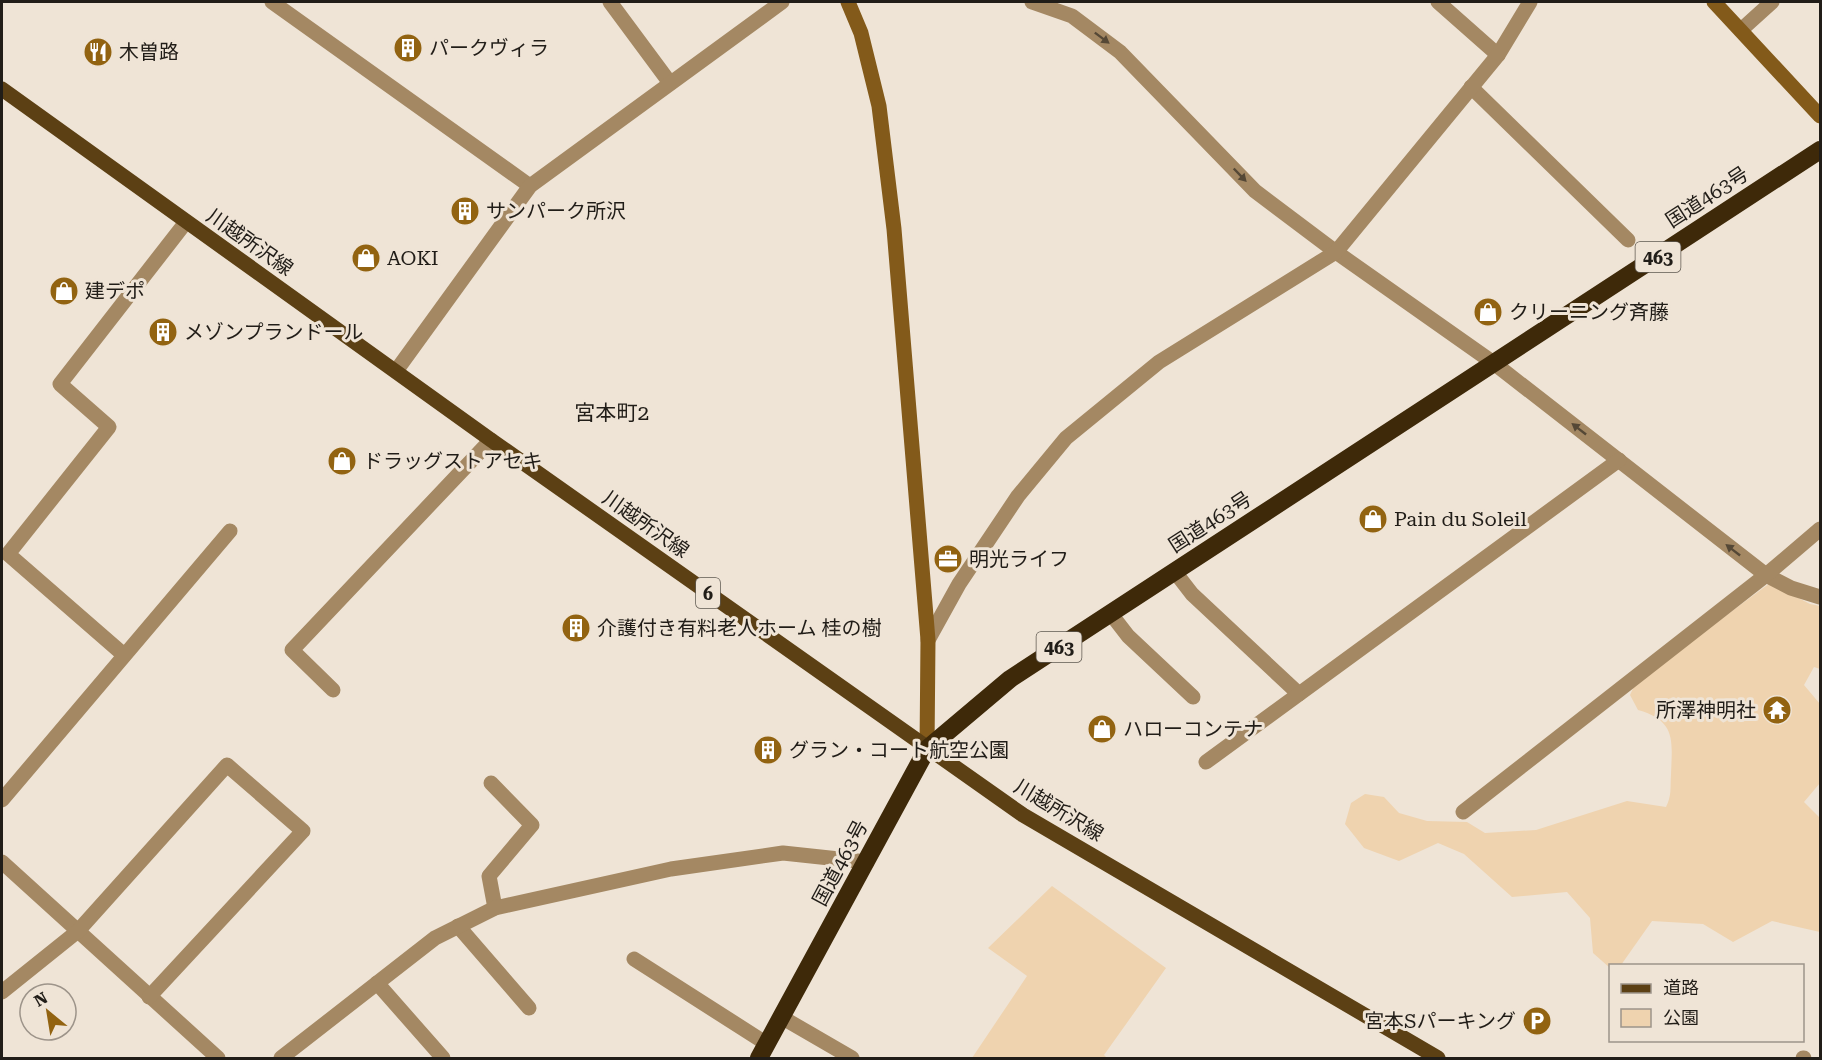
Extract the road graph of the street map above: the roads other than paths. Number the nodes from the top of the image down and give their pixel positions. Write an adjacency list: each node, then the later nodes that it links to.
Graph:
1 (272, 2): 19 (street)
2 (610, 2): 14 (street)
3 (782, 2): 14 (street)
4 (848, 2): 33 (street)
5 (1032, 2): 11 (street)
6 (1080, 2): 11 (street)
7 (1438, 2): 13 (street)
8 (1530, 2): 13 (street)
9 (1714, 2): 12 (street)
10 (1772, 2): 12 (street)
11 (1072, 16): 22 (street, one-way to 22)
12 (1741, 30): 17 (street)
13 (1498, 55): 15 (street)
14 (670, 83): 19 (street)
15 (1471, 87): 21 (street); 22 (street)
16 (2, 89): 20 (main road, 川越所沢線 / 6)
17 (1821, 116)
18 (1821, 150): 23 (highway, 国道463号 / 463)
19 (530, 186): 24 (street)
20 (186, 222): 24 (main road, 川越所沢線 / 6); 34 (street)
21 (1628, 240)
22 (1336, 252): 23 (street); 33 (street)
23 (1495, 364): 26 (street, one-way to 23); 29 (highway, 国道463号 / 463)
24 (396, 371): 25 (main road, 川越所沢線 / 6)
25 (491, 440): 35 (street); 38 (main road, 川越所沢線 / 6)
26 (1619, 460): 30 (street, one-way to 26); 36 (street)
27 (1821, 529): 30 (street)
28 (230, 531): 34 (street)
29 (1175, 572): 32 (highway, 国道463号 / 463); 36 (street)
30 (1766, 575): 31 (street); 42 (street)
31 (1821, 597)
32 (1111, 614): 37 (street); 38 (highway, 国道463号 / 463)
33 (928, 640): 38 (street)
34 (124, 655): 41 (street)
35 (333, 690)
36 (1299, 694): 39 (street)
37 (1193, 697)
38 (927, 749): 44 (highway, 国道463号 / 463); 59 (main road, 川越所沢線 / 6)
39 (1206, 762)
40 (491, 783): 45 (street)
41 (2, 800)
42 (1462, 812)
43 (2, 862): 47 (street)
44 (867, 862): 45 (street); 53 (highway, 国道463号 / 463)
45 (495, 908): 46 (street)
46 (458, 926): 49 (street); 52 (street)
47 (78, 932): 50 (street); 51 (street); 51 (street)
48 (634, 958): 54 (street)
49 (376, 983): 56 (street); 57 (street)
50 (2, 992)
51 (149, 997): 55 (street)
52 (529, 1008)
53 (783, 1018): 54 (highway, 国道463号 / 463); 58 (street)
54 (763, 1051)
55 (218, 1059)
56 (281, 1059)
57 (443, 1059)
58 (852, 1059)
59 (1438, 1059)

